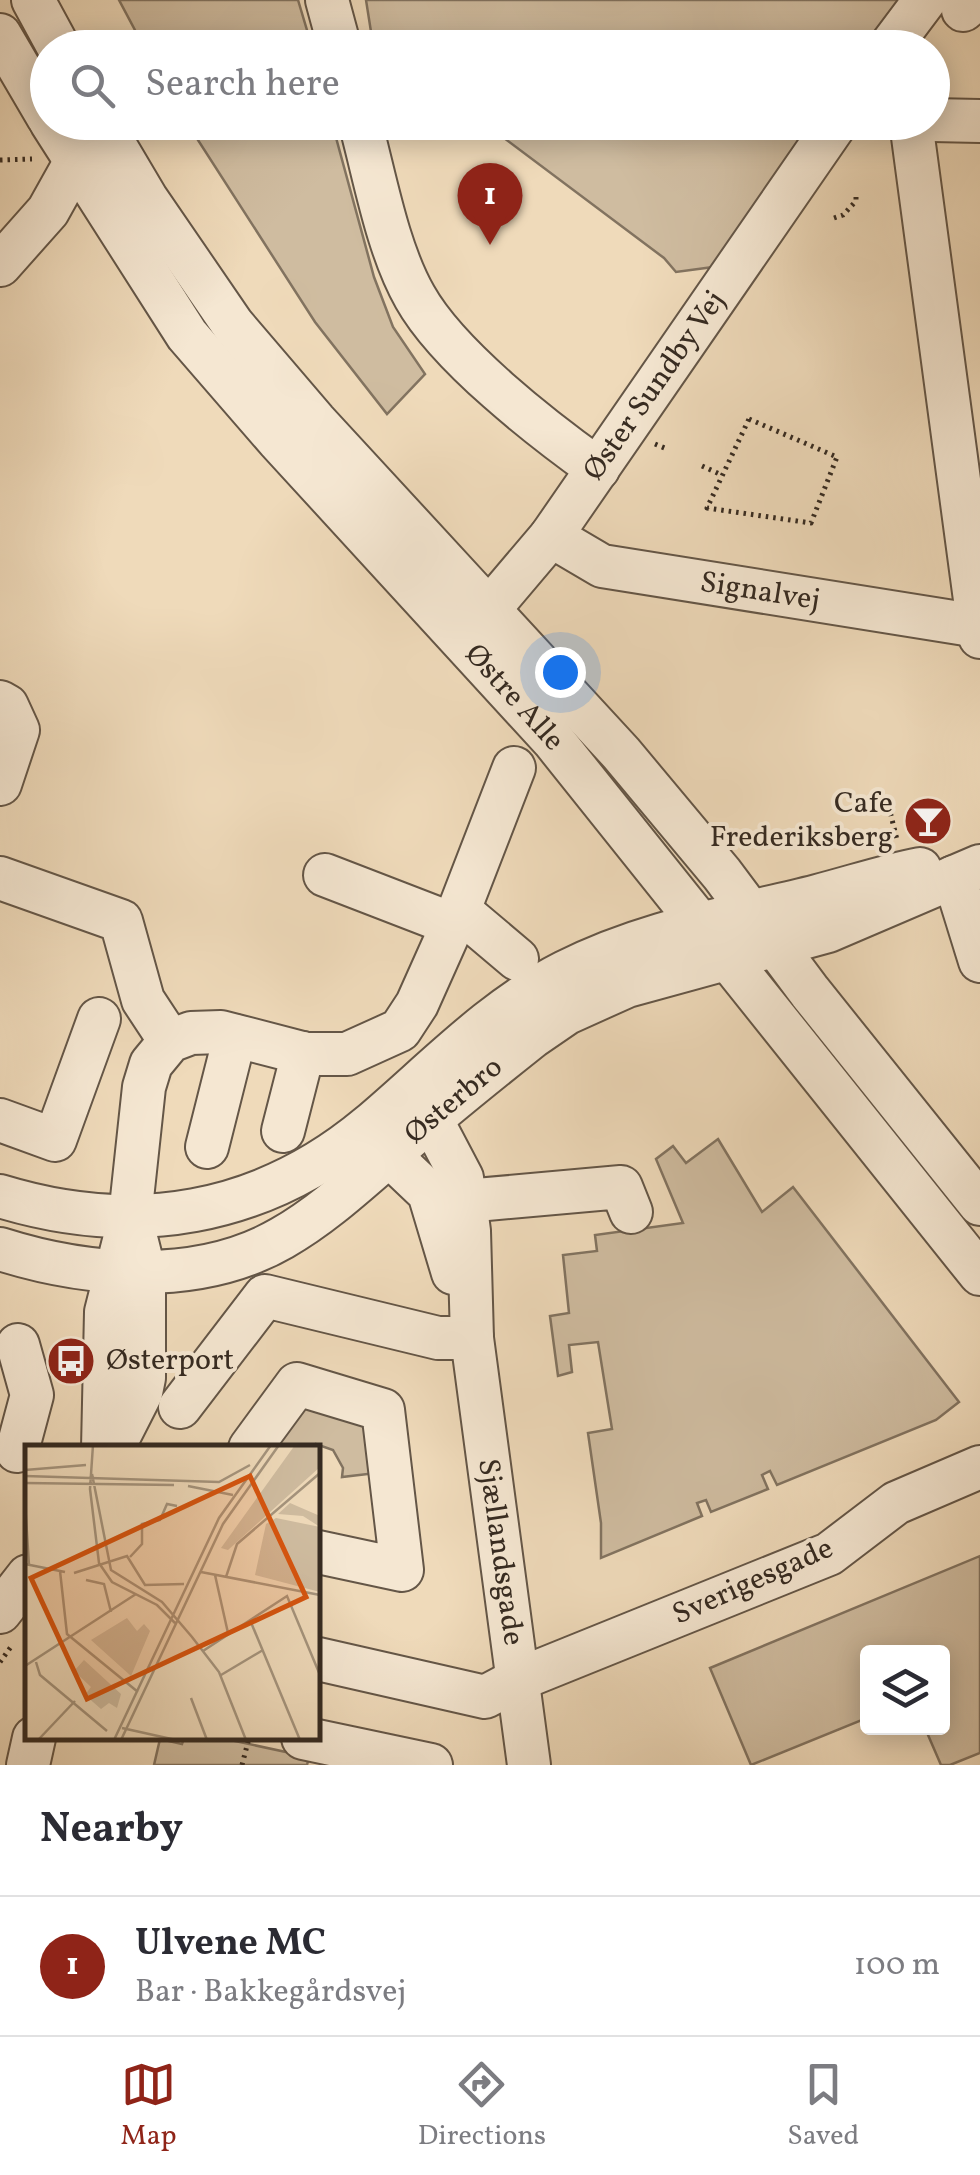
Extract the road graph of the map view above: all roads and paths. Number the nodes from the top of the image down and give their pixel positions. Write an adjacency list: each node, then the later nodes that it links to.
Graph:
1 (33, 0): 4 (street)
2 (327, 0): 5 (street)
3 (954, 4): 6 (street)
4 (49, 30)
5 (335, 30)
6 (915, 30)
7 (0, 36): 8 (street, Østre Alle)
8 (30, 87)
9 (950, 121): 10 (street)
10 (980, 122)
11 (61, 140): 17 (street, Østre Alle)
12 (86, 140): 17 (street)
13 (112, 140): 26 (street, Østre Alle)
14 (365, 140): 23 (street)
15 (825, 140): 23 (street, Øster Sundby Vej)
16 (914, 140): 21 (street)
17 (76, 164): 20 (street); 26 (street, Østre Alle)
18 (856, 193): 19 (path)
19 (834, 218)
20 (0, 265)
21 (968, 441): 27 (street)
22 (702, 466): 24 (path)
23 (598, 469): 25 (street, Øster Sundby Vej)
24 (723, 475): 24 (path)
25 (550, 536): 26 (street, Øster Sundby Vej); 27 (street, Signalvej)
26 (476, 625): 35 (street, Østre Alle); 36 (street, Østre Alle)
27 (979, 632)
28 (0, 702): 30 (street)
29 (514, 768): 34 (street)
30 (0, 784)
31 (971, 867): 36 (street); 39 (street)
32 (324, 875): 34 (street)
33 (0, 878): 42 (street)
34 (456, 917): 37 (street); 43 (street)
35 (698, 924): 36 (street, Østerbro); 38 (street, Østre Alle); 53 (street, Østerbro)
36 (763, 928): 38 (street, Østerbro); 51 (street, Østre Alle)
37 (517, 958)
38 (725, 958): 44 (street, Østerbro); 56 (street, Østre Alle)
39 (980, 961)
40 (99, 1019): 45 (street)
41 (235, 1036): 42 (street); 43 (street); 47 (street)
42 (170, 1041): 53 (street)
43 (304, 1054): 46 (street)
44 (431, 1118): 48 (street, Østerbro); 50 (street, Sjællandsgade)
45 (0, 1120)
46 (283, 1131)
47 (207, 1147)
48 (388, 1155): 55 (street, Østerbro); 57 (street, Sjællandsgade)
49 (0, 1196): 53 (street, Østerbro)
50 (465, 1201): 52 (street); 57 (street, Sjællandsgade)
51 (980, 1204)
52 (631, 1212)
53 (130, 1218): 55 (street)
54 (0, 1249): 55 (street, Østerbro)
55 (129, 1271): 60 (street); 61 (street)
56 (980, 1274)
57 (472, 1338): 59 (street); 69 (street, Sjællandsgade)
58 (18, 1345): 63 (street)
59 (180, 1408)
60 (103, 1445)
61 (115, 1445)
62 (252, 1445): 65 (street)
63 (15, 1461)
64 (980, 1467): 69 (street, Sverigesgade)
65 (320, 1552)
66 (25, 1580): 67 (street)
67 (0, 1612)
68 (320, 1659): 69 (street, Sverigesgade)
69 (518, 1680): 76 (street, Sjællandsgade)
70 (34, 1740): 73 (street)
71 (248, 1740): 74 (path)
72 (312, 1740): 75 (street)
73 (28, 1765)
74 (242, 1765)
75 (431, 1765)
76 (530, 1765)

